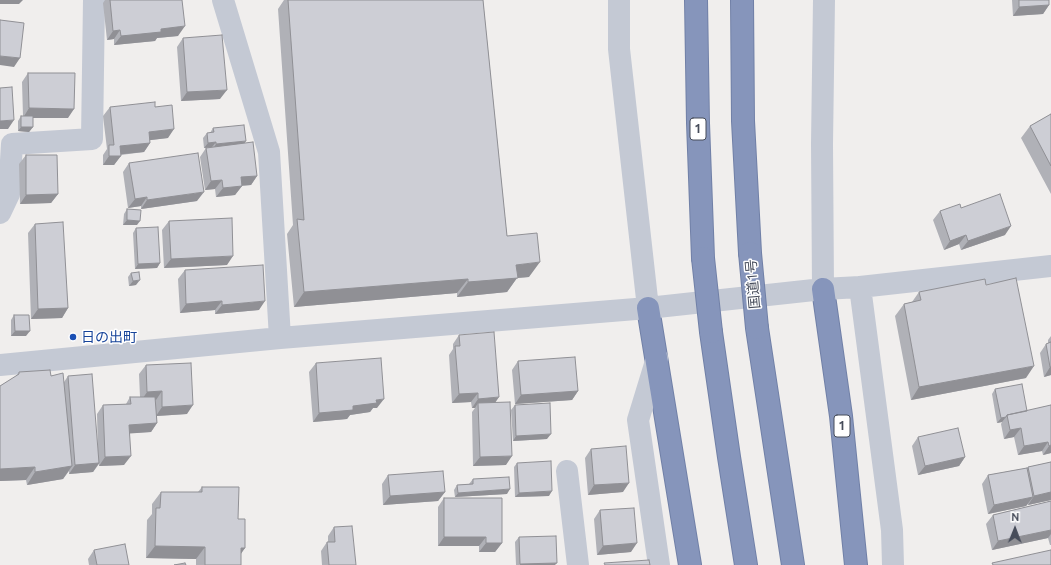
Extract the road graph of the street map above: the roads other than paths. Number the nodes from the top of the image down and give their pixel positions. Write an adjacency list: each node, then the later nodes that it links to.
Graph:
1 (94, 0): 7 (street)
2 (223, 0): 12 (street)
3 (619, 0): 11 (street)
4 (696, 0): 19 (highway, 1, bridge)
5 (742, 0): 20 (highway, 国道1号, bridge)
6 (824, 0): 10 (street)
7 (0, 213)
8 (1051, 266): 9 (street)
9 (860, 287): 10 (street); 22 (street)
10 (823, 288): 11 (street); 21 (highway, 1)
11 (648, 308): 12 (street); 13 (highway)
12 (280, 338): 14 (street)
13 (657, 358): 17 (street); 18 (highway)
14 (0, 365)
15 (567, 471): 16 (street)
16 (578, 565)
17 (659, 565)
18 (690, 565)
19 (746, 565)
20 (793, 565)
21 (856, 565)
22 (893, 565)

